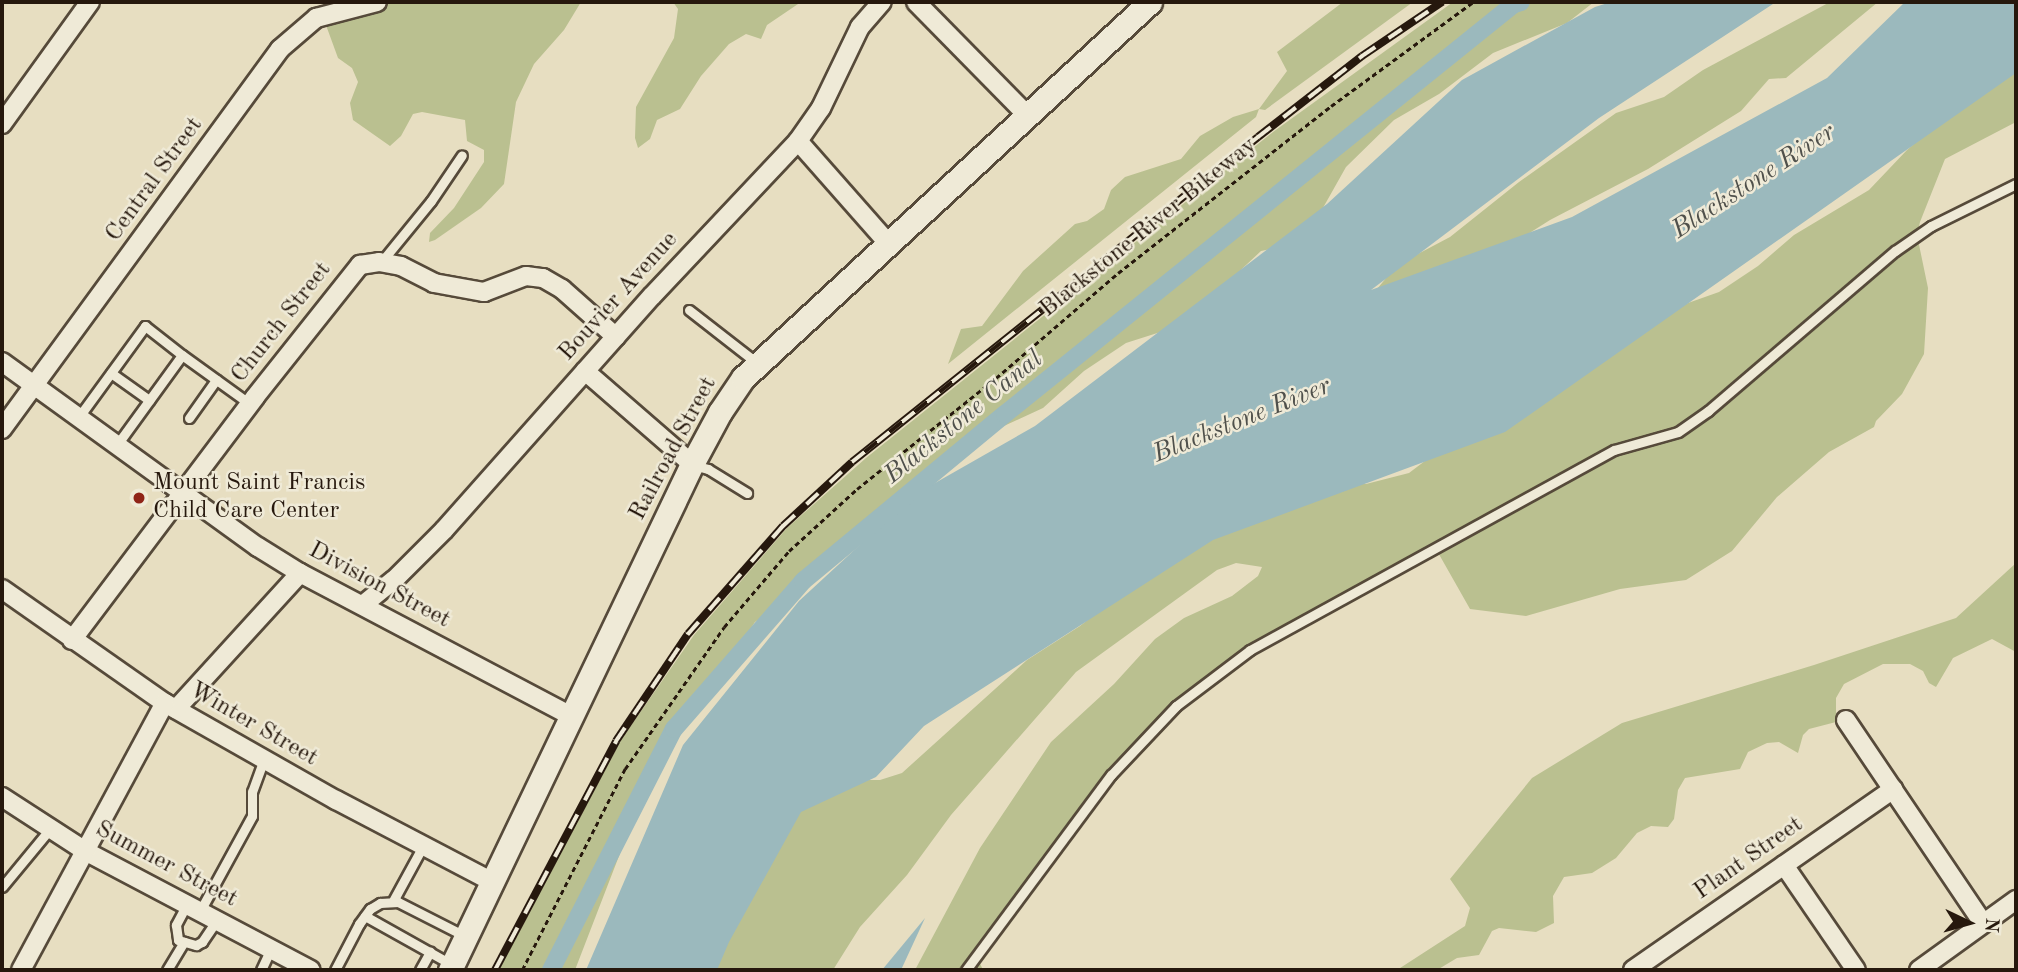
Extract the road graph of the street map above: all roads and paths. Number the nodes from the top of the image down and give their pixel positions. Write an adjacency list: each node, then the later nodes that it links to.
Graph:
1 (90, 2): 8 (street)
2 (377, 2): 22 (street, Central Street)
3 (882, 2): 9 (street, Bouvier Avenue)
4 (916, 2): 7 (street)
5 (1150, 2): 7 (street, Railroad Street)
6 (1473, 2): 65 (path, Blackstone River Bikeway)
7 (1027, 115): 12 (street, Railroad Street)
8 (2, 124)
9 (798, 141): 12 (street); 15 (street, Bouvier Avenue)
10 (462, 155): 13 (lane)
11 (2016, 184): 66 (lane)
12 (888, 243): 18 (street, Railroad Street)
13 (381, 263): 15 (street); 24 (street, Church Street)
14 (690, 310): 18 (lane)
15 (616, 337): 19 (street, Bouvier Avenue)
16 (182, 355): 20 (lane); 21 (lane); 23 (lane)
17 (2, 362): 22 (street, Division Street)
18 (758, 363): 29 (street, Railroad Street)
19 (585, 372): 29 (street); 34 (street, Bouvier Avenue)
20 (111, 373): 23 (lane); 25 (lane)
21 (216, 380): 24 (lane); 26 (lane)
22 (34, 386): 25 (street, Division Street); 27 (street, Central Street)
23 (149, 400): 28 (lane)
24 (250, 404): 31 (street, Church Street)
25 (78, 418): 28 (street, Division Street)
26 (189, 418)
27 (2, 429)
28 (116, 446): 31 (street, Division Street)
29 (692, 464): 30 (lane); 37 (street, Railroad Street)
30 (747, 493)
31 (183, 495): 32 (street, Division Street); 35 (street, Church Street)
32 (300, 573): 34 (street, Division Street); 36 (street)
33 (2, 589): 35 (street, Winter Street)
34 (364, 604): 37 (street, Division Street)
35 (72, 640): 36 (street, Winter Street)
36 (170, 706): 39 (street, Winter Street); 44 (street)
37 (571, 716): 46 (street, Railroad Street)
38 (1846, 720): 40 (street)
39 (264, 759): 43 (street, Winter Street); 50 (lane)
40 (1893, 789): 45 (street, Plant Street); 53 (street)
41 (2, 797): 42 (street, Summer Street)
42 (50, 829): 44 (street, Summer Street); 47 (lane)
43 (423, 846): 46 (street, Winter Street); 49 (lane)
44 (85, 850): 50 (street, Summer Street); 59 (street)
45 (1784, 865): 67 (street, Plant Street); 68 (street)
46 (493, 882): 54 (street, Railroad Street)
47 (2, 887)
48 (2016, 900): 53 (street)
49 (393, 901): 51 (lane); 54 (lane)
50 (193, 908): 52 (street, Summer Street); 55 (lane)
51 (365, 916): 57 (lane); 63 (lane)
52 (217, 920): 55 (lane); 56 (street, Summer Street)
53 (1983, 923): 69 (street)
54 (466, 937): 58 (street, Railroad Street)
55 (184, 942): 60 (lane)
56 (271, 949): 61 (lane); 62 (street, Summer Street)
57 (430, 952): 58 (lane); 64 (lane)
58 (452, 967)
59 (21, 970)
60 (167, 970)
61 (261, 970)
62 (309, 970)
63 (335, 970)
64 (420, 970)
65 (522, 970)
66 (966, 970)
67 (1633, 970)
68 (1856, 970)
69 (1919, 970)

